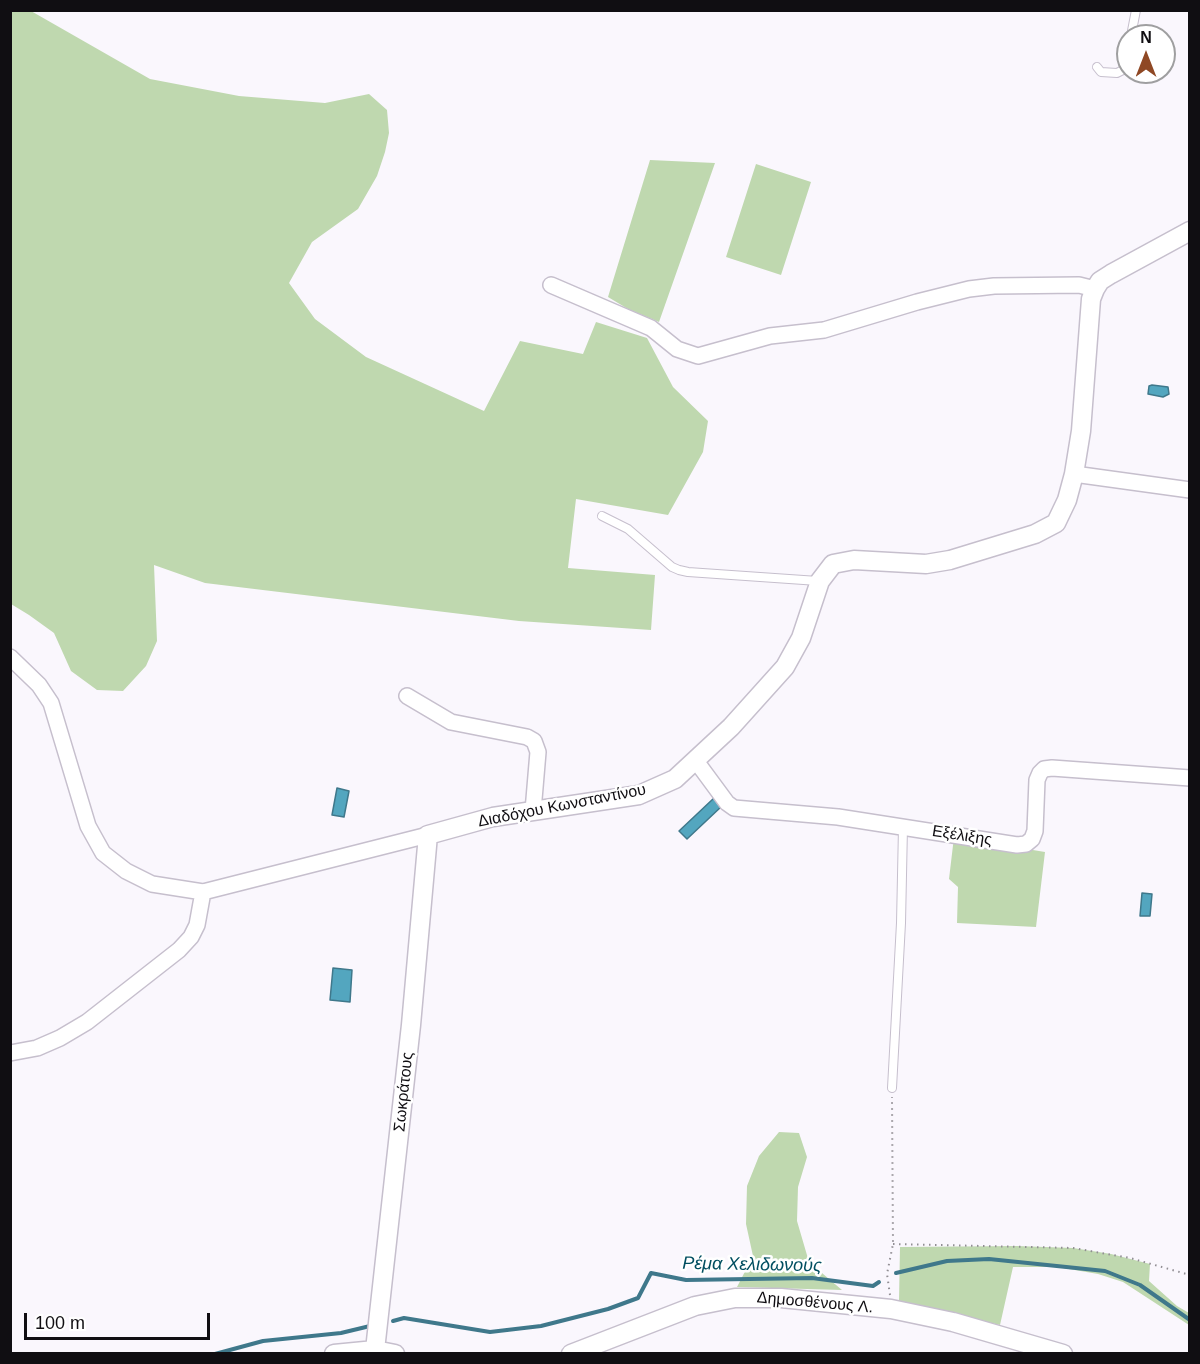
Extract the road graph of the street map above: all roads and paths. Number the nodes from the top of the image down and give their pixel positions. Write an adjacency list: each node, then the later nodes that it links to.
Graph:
1 (1097, 67): 2 (lane)
2 (1116, 74)
3 (1190, 231): 5 (street)
4 (551, 285): 5 (street)
5 (1095, 289): 6 (street)
6 (1074, 474): 7 (street); 9 (street)
7 (1190, 490)
8 (602, 516): 9 (lane)
9 (820, 581): 12 (street, Διαδόχου Κωνσταντίνου)
10 (10, 657): 17 (street)
11 (407, 696): 14 (street)
12 (696, 761): 14 (street, Διαδόχου Κωνσταντίνου); 15 (street, Εξέλιξης)
13 (1190, 778): 15 (street, Εξέλιξης)
14 (533, 811): 16 (street, Διαδόχου Κωνσταντίνου)
15 (903, 826): 19 (lane)
16 (428, 835): 17 (street); 23 (street, Σωκράτους)
17 (203, 892): 18 (street)
18 (10, 1053)
19 (892, 1088): 20 (path)
20 (893, 1244): 21 (path); 22 (path)
21 (1190, 1275)
22 (891, 1310): 26 (street, Δημοσθένους Λ.); 27 (street, Δημοσθένους Λ.)
23 (375, 1350): 24 (street); 25 (street)
24 (334, 1353)
25 (395, 1353)
26 (571, 1353)
27 (1063, 1353)

